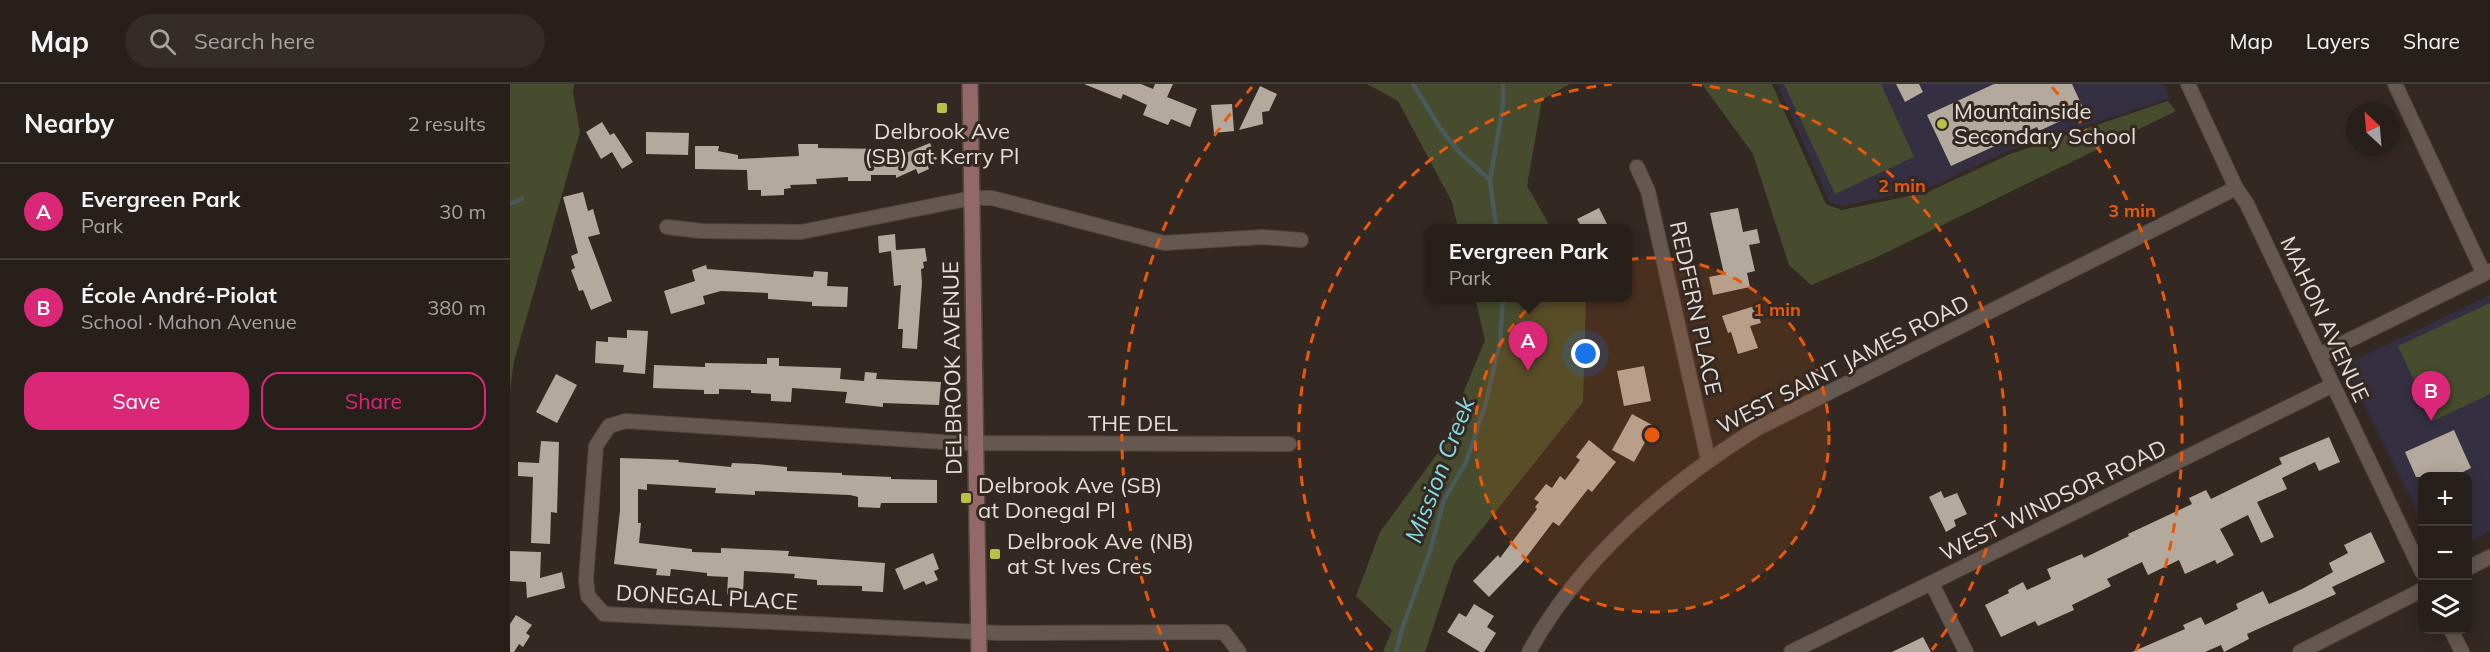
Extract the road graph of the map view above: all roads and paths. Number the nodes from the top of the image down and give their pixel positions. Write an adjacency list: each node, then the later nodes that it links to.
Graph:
1 (970, 84): 6 (street, DELBROOK AVENUE)
2 (2188, 84): 5 (street, MAHON AVENUE)
3 (2395, 84): 9 (street)
4 (1637, 168): 14 (street, REDFERN PLACE)
5 (2236, 188): 10 (street, MAHON AVENUE); 14 (street, WEST SAINT JAMES ROAD)
6 (972, 198): 7 (street); 8 (street); 12 (street, DELBROOK AVENUE)
7 (667, 227)
8 (1300, 240)
9 (2487, 273): 10 (street)
10 (2319, 354): 11 (street, MAHON AVENUE)
11 (2333, 385): 16 (street, MAHON AVENUE); 18 (street, WEST WINDSOR ROAD)
12 (976, 443): 13 (street, THE DEL); 20 (street, DELBROOK AVENUE); 20 (street, DONEGAL PLACE)
13 (1289, 444)
14 (1708, 459): 24 (street, WEST SAINT JAMES ROAD)
15 (2490, 557): 17 (street)
16 (2418, 564)
17 (2472, 566)
18 (1932, 584): 25 (street, WEST WINDSOR ROAD); 26 (street)
19 (2418, 592): 27 (street)
20 (978, 632): 22 (street, DELBROOK AVENUE); 23 (street, DONEGAL PLACE)
21 (2453, 634): 28 (street)
22 (979, 652)
23 (1239, 652)
24 (1528, 652)
25 (1791, 652)
26 (1966, 652)
27 (2300, 652)
28 (2462, 652)

